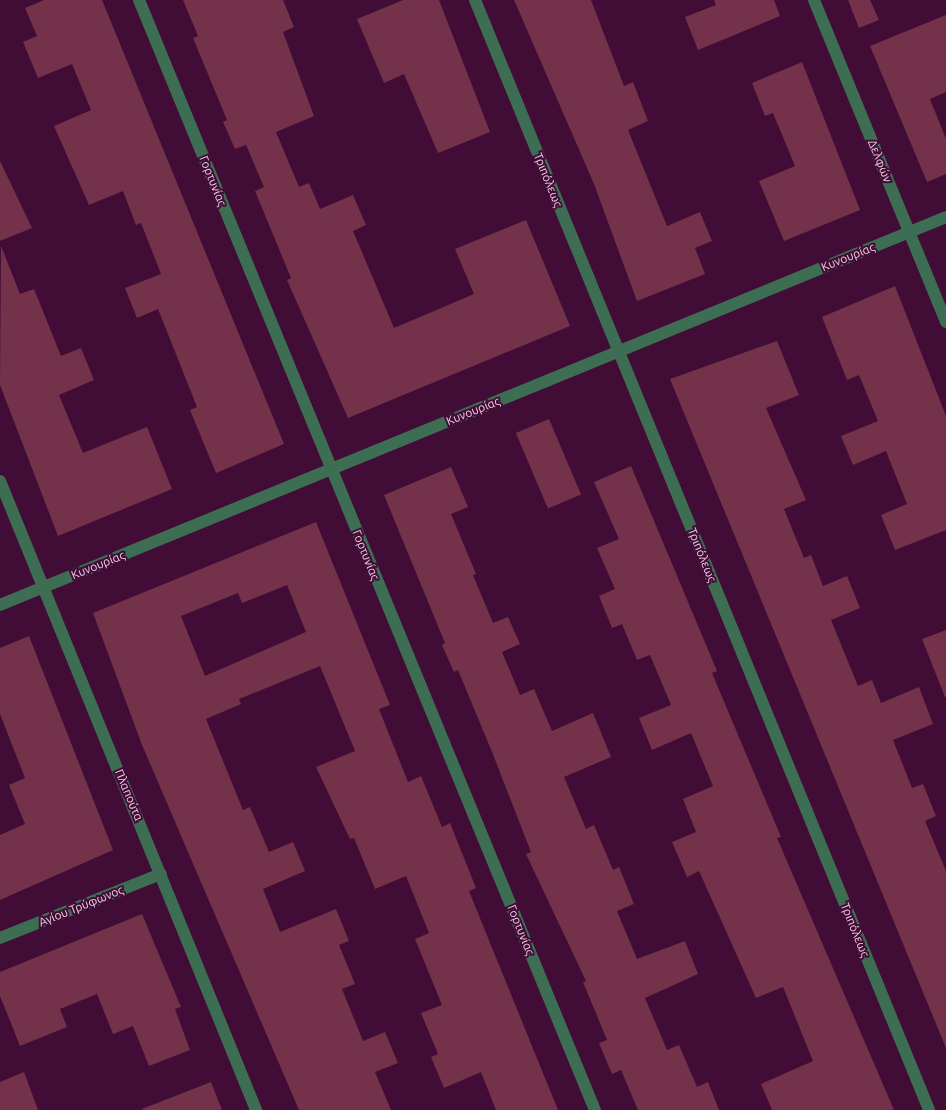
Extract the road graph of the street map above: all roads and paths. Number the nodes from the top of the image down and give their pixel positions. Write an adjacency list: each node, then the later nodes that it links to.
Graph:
1 (138, 0): 8 (street, Γορτυνίας)
2 (475, 0): 7 (street, Τριπόλεως)
3 (814, 0): 5 (street, Δελφών)
4 (946, 217): 5 (street, Κυνουρίας)
5 (908, 232): 6 (street, Δελφών); 7 (street, Κυνουρίας)
6 (946, 322)
7 (618, 351): 8 (street, Κυνουρίας); 16 (street, Τριπόλεως)
8 (331, 469): 10 (street, Κυνουρίας); 15 (street, Γορτυνίας)
9 (0, 480): 10 (street, Πλαπούτα)
10 (42, 588): 11 (street, Κυνουρίας); 12 (street, Πλαπούτα)
11 (0, 605)
12 (162, 874): 13 (street, Αγίου Τρύφωνος); 14 (street, Πλαπούτα)
13 (0, 938)
14 (256, 1110)
15 (595, 1110)
16 (929, 1110)

